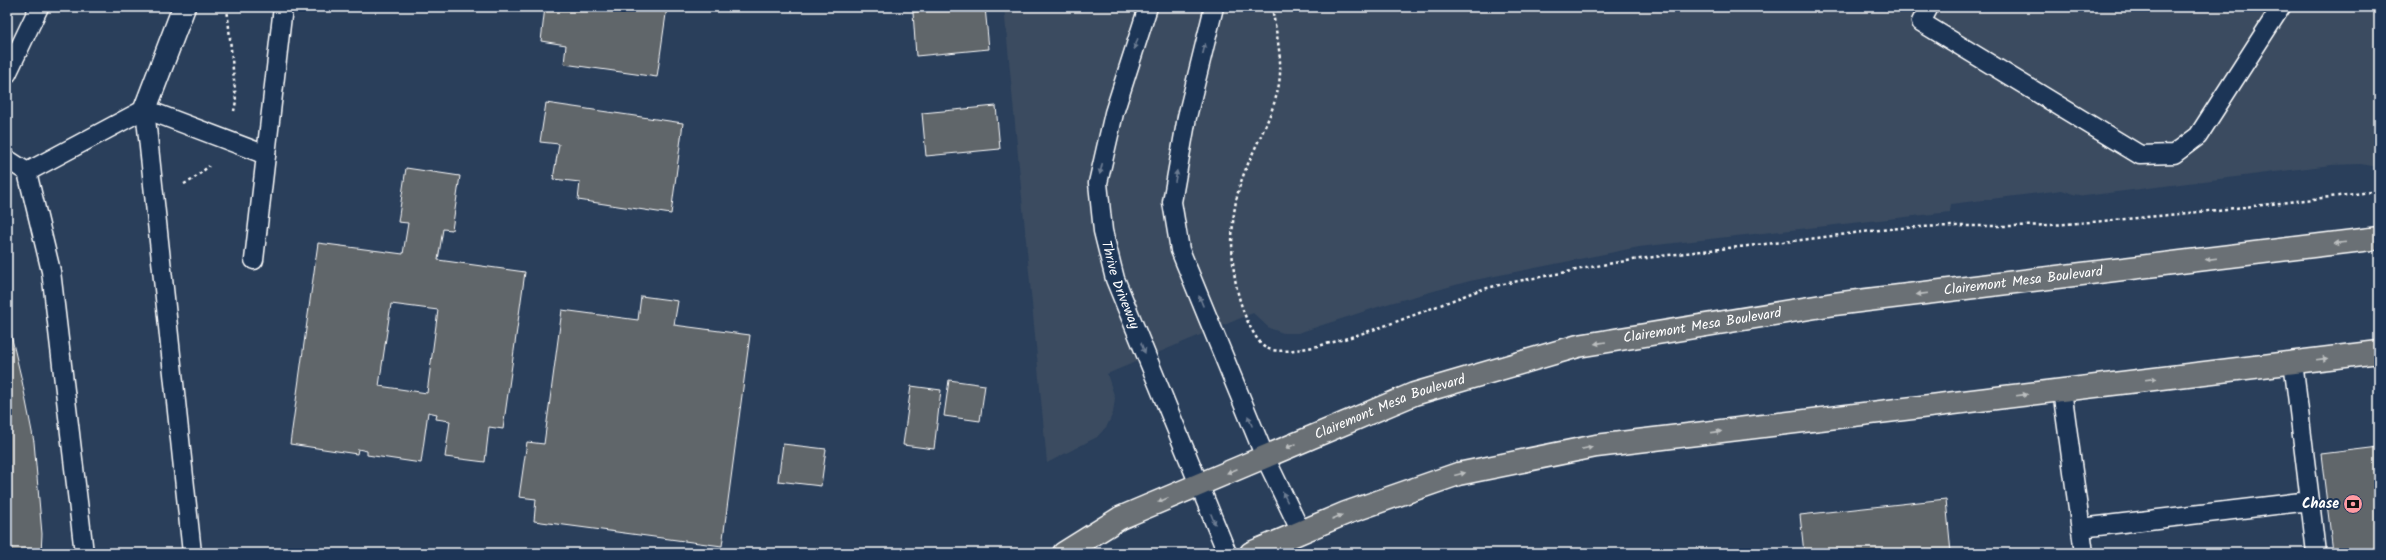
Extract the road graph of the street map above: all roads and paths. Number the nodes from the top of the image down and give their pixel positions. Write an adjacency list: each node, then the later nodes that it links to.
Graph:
1 (39, 7): 9 (lane)
2 (184, 7): 10 (street)
3 (283, 7): 11 (lane)
4 (1148, 7): 21 (lane, Thrive Driveway, one-way to 21)
5 (1214, 7): 20 (lane, one-way to 5)
6 (1272, 7): 14 (path)
7 (1929, 7): 8 (lane)
8 (2281, 7)
9 (7, 74)
10 (145, 109): 11 (lane); 13 (lane); 26 (lane)
11 (266, 156): 16 (lane)
12 (7, 159): 13 (lane)
13 (27, 172): 25 (lane)
14 (2379, 191)
15 (2379, 238): 20 (main road, Clairemont Mesa Boulevard, one-way to 20)
16 (254, 260)
17 (2379, 352): 18 (main road, one-way to 17)
18 (2293, 362): 19 (main road, one-way to 18); 22 (lane)
19 (2062, 390): 23 (lane); 24 (main road, one-way to 19)
20 (1266, 457): 21 (main road, Clairemont Mesa Boulevard, one-way to 21); 24 (lane, one-way to 20)
21 (1199, 485): 27 (main road, Clairemont Mesa Boulevard, one-way to 27); 28 (lane, Thrive Driveway, one-way to 28)
22 (2310, 501): 23 (lane); 31 (lane)
23 (2081, 528): 30 (lane)
24 (1302, 532): 29 (main road)
25 (84, 553)
26 (192, 553)
27 (1064, 553)
28 (1227, 553)
29 (1251, 553)
30 (2084, 553)
31 (2316, 553)

